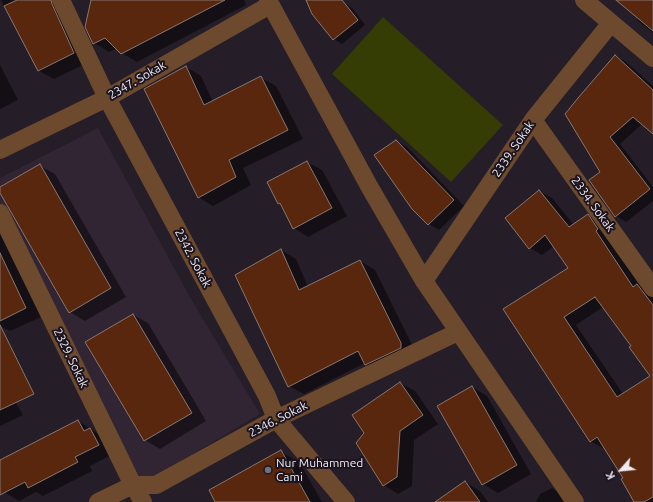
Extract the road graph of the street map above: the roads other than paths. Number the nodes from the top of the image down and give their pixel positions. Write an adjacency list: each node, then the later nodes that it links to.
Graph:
1 (61, 0): 6 (street, 2342. Sokak)
2 (584, 0): 4 (street)
3 (269, 2): 6 (street, 2347. Sokak); 10 (street)
4 (611, 23): 5 (street); 7 (street, 2339. Sokak)
5 (653, 58)
6 (107, 98): 8 (street, 2347. Sokak); 13 (street, 2342. Sokak)
7 (533, 120): 10 (street, 2339. Sokak); 11 (street, 2334. Sokak)
8 (0, 150)
9 (0, 213): 14 (street, 2329. Sokak)
10 (424, 281): 12 (street)
11 (653, 288)
12 (458, 332): 13 (street, 2346. Sokak); 18 (street)
13 (276, 419): 14 (street, 2346. Sokak); 17 (street, 2342. Sokak)
14 (133, 485): 15 (street, 2346. Sokak); 16 (street, 2329. Sokak)
15 (98, 502)
16 (143, 502)
17 (346, 502)
18 (575, 502)

